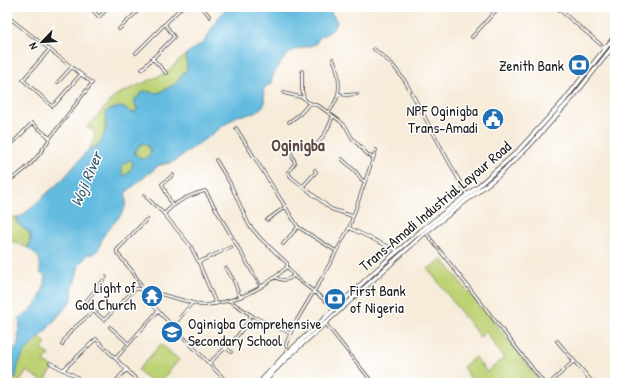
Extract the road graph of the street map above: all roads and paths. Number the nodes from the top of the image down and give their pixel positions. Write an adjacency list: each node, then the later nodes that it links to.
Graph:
1 (90, 7): 2 (street)
2 (109, 7)
3 (142, 7): 11 (street)
4 (182, 7): 10 (street)
5 (202, 7): 9 (street)
6 (499, 7): 13 (street)
7 (556, 7): 15 (street)
8 (7, 16): 17 (street)
9 (210, 17)
10 (165, 24): 18 (street); 19 (street)
11 (119, 29)
12 (615, 36): 15 (main road, Trans-Amadi Industrial Layour Road)
13 (472, 37)
14 (615, 44): 39 (main road, Trans-Amadi Industrial Layour Road)
15 (606, 48): 38 (main road, Trans-Amadi Industrial Layour Road)
16 (374, 49): 52 (street)
17 (49, 50): 21 (street); 25 (street)
18 (136, 53)
19 (152, 58): 22 (street); 24 (street)
20 (333, 59): 28 (street)
21 (72, 67): 25 (street); 26 (street)
22 (142, 69)
23 (302, 71): 30 (street)
24 (166, 73)
25 (81, 74): 36 (street)
26 (58, 82)
27 (284, 93): 30 (street)
28 (338, 94): 29 (street); 32 (street)
29 (356, 94)
30 (304, 98): 31 (street)
31 (309, 104): 32 (street); 34 (street)
32 (329, 112): 33 (street)
33 (333, 116): 37 (street); 43 (street)
34 (289, 122)
35 (236, 128): 54 (street)
36 (50, 138): 40 (street); 48 (street)
37 (317, 144)
38 (525, 144): 39 (main road); 52 (main road, Trans-Amadi Industrial Layour Road)
39 (528, 147): 61 (main road, Trans-Amadi Industrial Layour Road)
40 (7, 149)
41 (290, 150): 50 (street)
42 (376, 150): 43 (street)
43 (373, 158): 49 (street)
44 (342, 159): 49 (street)
45 (216, 160): 67 (street)
46 (315, 170): 50 (street)
47 (173, 174): 53 (street)
48 (7, 181)
49 (365, 182): 56 (street)
50 (303, 186): 56 (street)
51 (144, 195): 55 (street)
52 (467, 195): 65 (main road, Trans-Amadi Industrial Layour Road)
53 (172, 205): 55 (street); 72 (street)
54 (285, 207): 58 (street); 59 (street)
55 (164, 214): 66 (street)
56 (352, 216): 60 (street)
57 (146, 219): 73 (street)
58 (267, 220)
59 (298, 227): 62 (street); 64 (street)
60 (348, 228): 64 (street); 65 (street)
61 (426, 232): 83 (main road, Trans-Amadi Industrial Layour Road); 106 (street)
62 (283, 244)
63 (232, 247): 66 (street)
64 (336, 251): 74 (street)
65 (398, 251): 79 (main road, Trans-Amadi Industrial Layour Road)
66 (199, 262): 78 (street)
67 (287, 267): 69 (street); 71 (street)
68 (226, 268): 75 (street)
69 (293, 276): 71 (street); 74 (street)
70 (106, 277): 80 (street)
71 (275, 277): 72 (street)
72 (261, 287): 75 (street)
73 (142, 289): 77 (street); 80 (street); 81 (street)
74 (315, 291): 79 (street); 86 (street)
75 (240, 297): 76 (street)
76 (230, 301): 78 (street); 82 (street)
77 (192, 303): 78 (street); 84 (street)
78 (216, 304)
79 (336, 308): 83 (main road, Trans-Amadi Industrial Layour Road)
80 (94, 311): 89 (street)
81 (158, 311): 84 (street); 88 (street)
82 (251, 315): 86 (street); 90 (street)
83 (324, 322): 92 (main road, Trans-Amadi Industrial Layour Road); 104 (main road, Trans-Amadi Industrial Layour Road); 105 (street)
84 (173, 326): 96 (street)
85 (110, 327): 88 (street)
86 (290, 333): 92 (street)
87 (557, 340): 94 (street)
88 (129, 344): 93 (street)
89 (62, 345)
90 (226, 348): 91 (street); 96 (street)
91 (231, 352)
92 (288, 353): 103 (main road, Trans-Amadi Industrial Layour Road)
93 (116, 358): 97 (street); 98 (street)
94 (574, 361): 107 (street); 108 (street)
95 (50, 362): 98 (street)
96 (209, 363): 102 (street)
97 (127, 369): 100 (street); 101 (street)
98 (63, 370): 99 (street)
99 (77, 377)
100 (114, 383)
101 (140, 383)
102 (228, 383)
103 (259, 383)
104 (264, 383)
105 (373, 383)
106 (544, 383)
107 (550, 383)
108 (593, 383)

